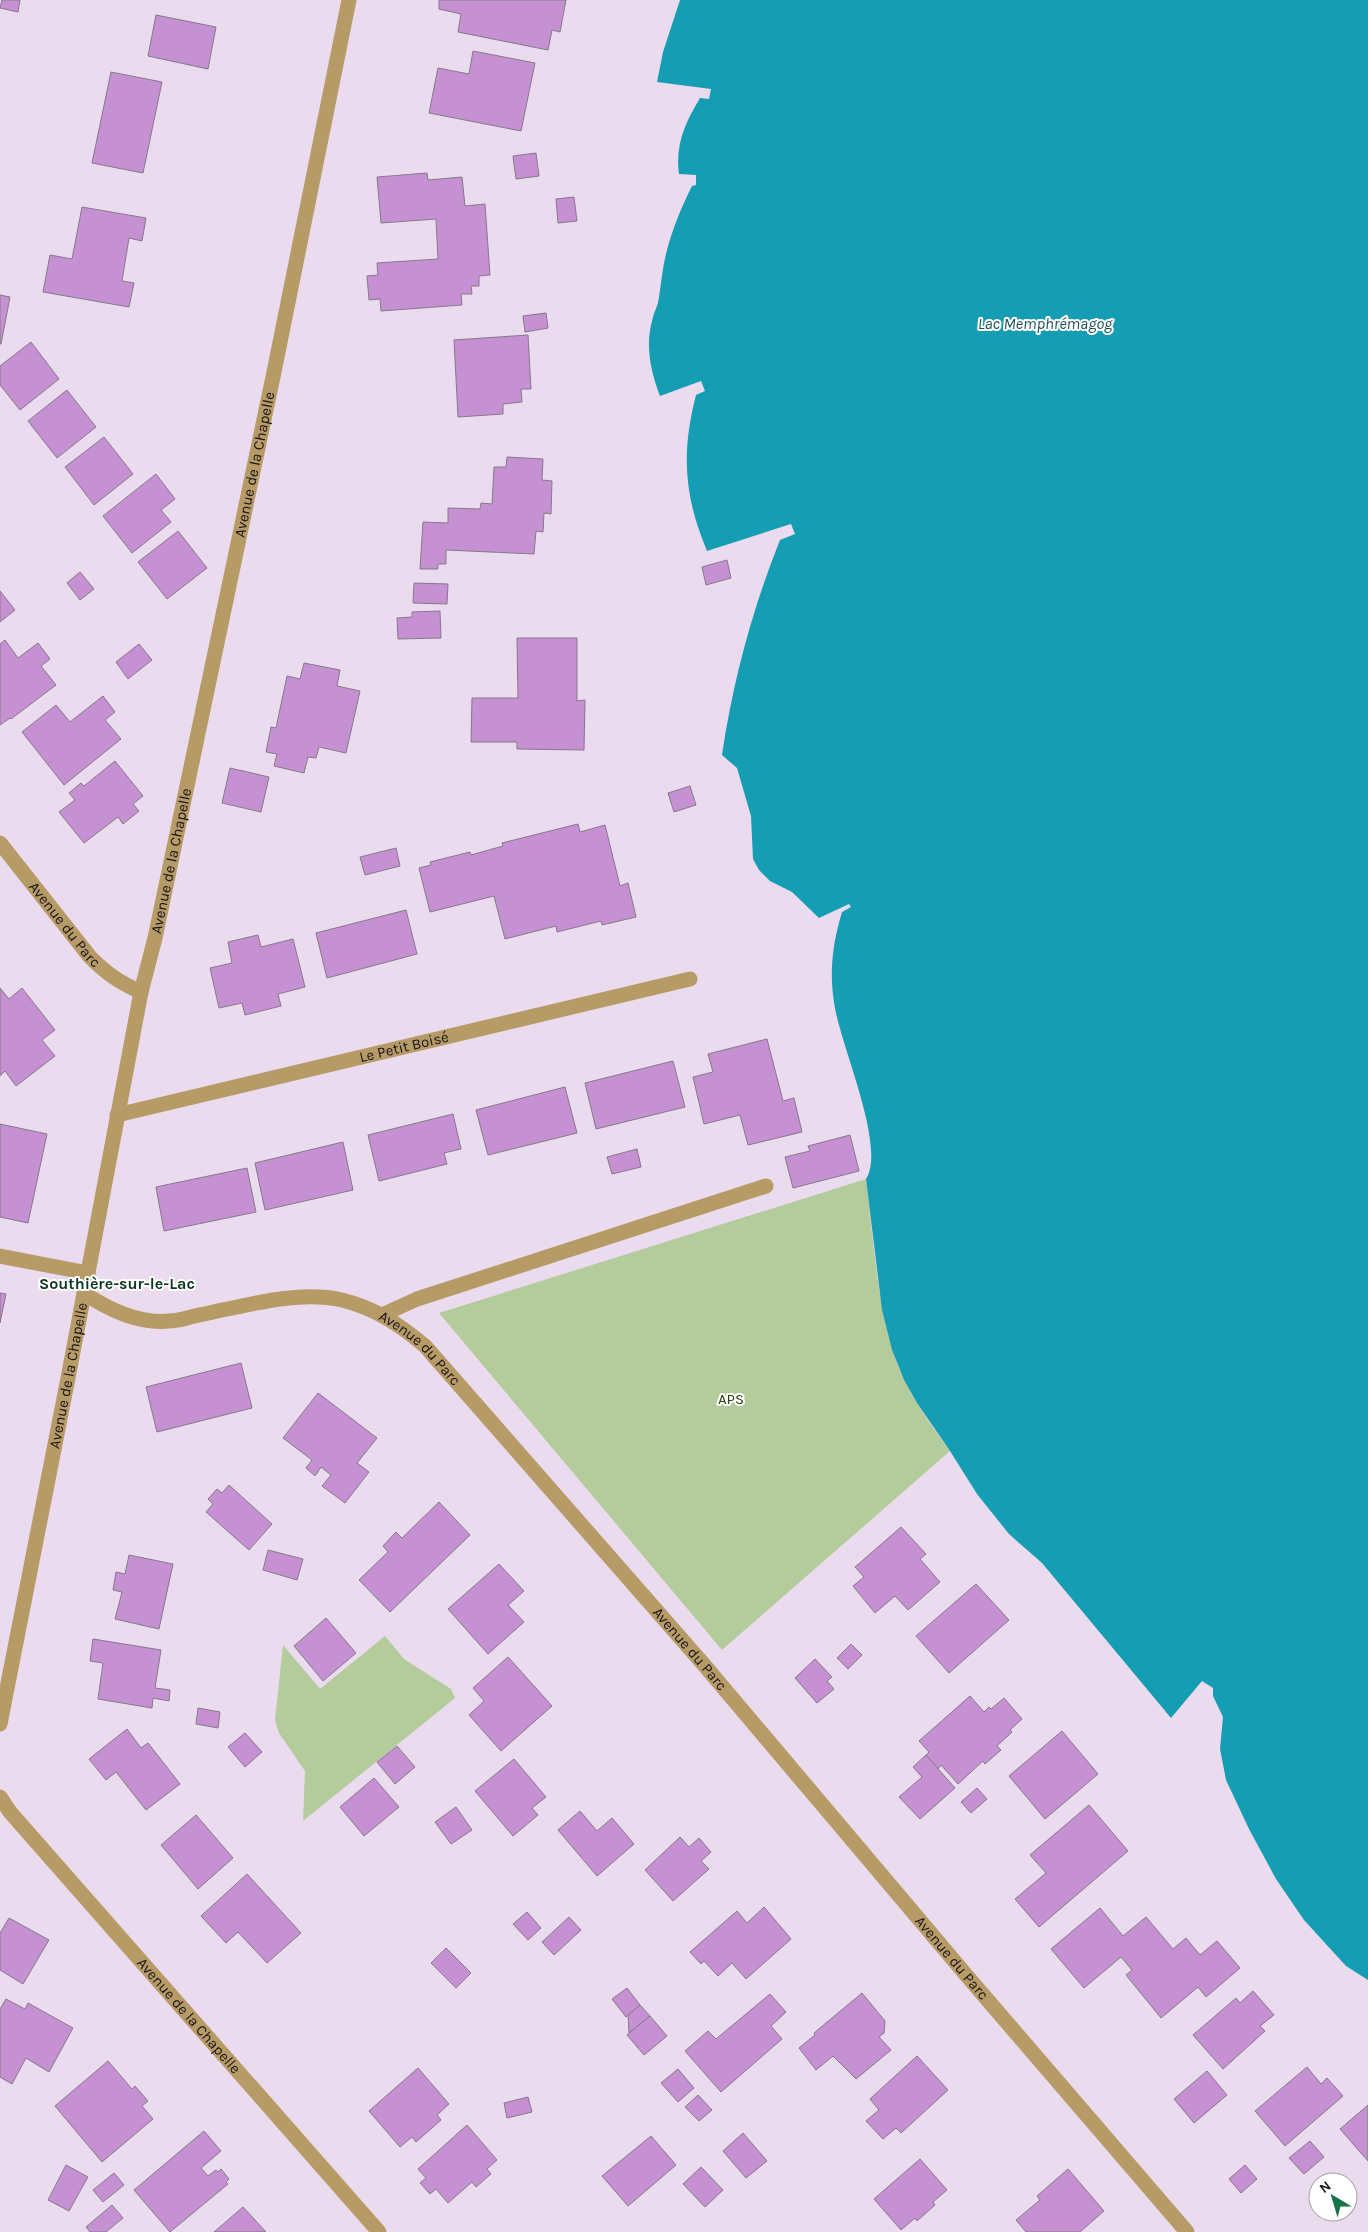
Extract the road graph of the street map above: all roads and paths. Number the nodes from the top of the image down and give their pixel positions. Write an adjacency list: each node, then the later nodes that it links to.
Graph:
1 (349, 0): 4 (street, Avenue de la Chapelle)
2 (0, 843): 4 (street, Avenue du Parc)
3 (690, 979): 5 (street, Le Petit Boisé)
4 (141, 992): 5 (street, Avenue de la Chapelle)
5 (117, 1115): 8 (street, Avenue de la Chapelle)
6 (766, 1186): 10 (street)
7 (0, 1256): 8 (street)
8 (88, 1272): 9 (street, Avenue de la Chapelle)
9 (84, 1293): 10 (street, Avenue du Parc); 11 (street, Avenue de la Chapelle)
10 (382, 1315): 14 (street, Avenue du Parc)
11 (0, 1724)
12 (0, 1797): 13 (street, Avenue de la Chapelle)
13 (379, 2232)
14 (1187, 2232)

